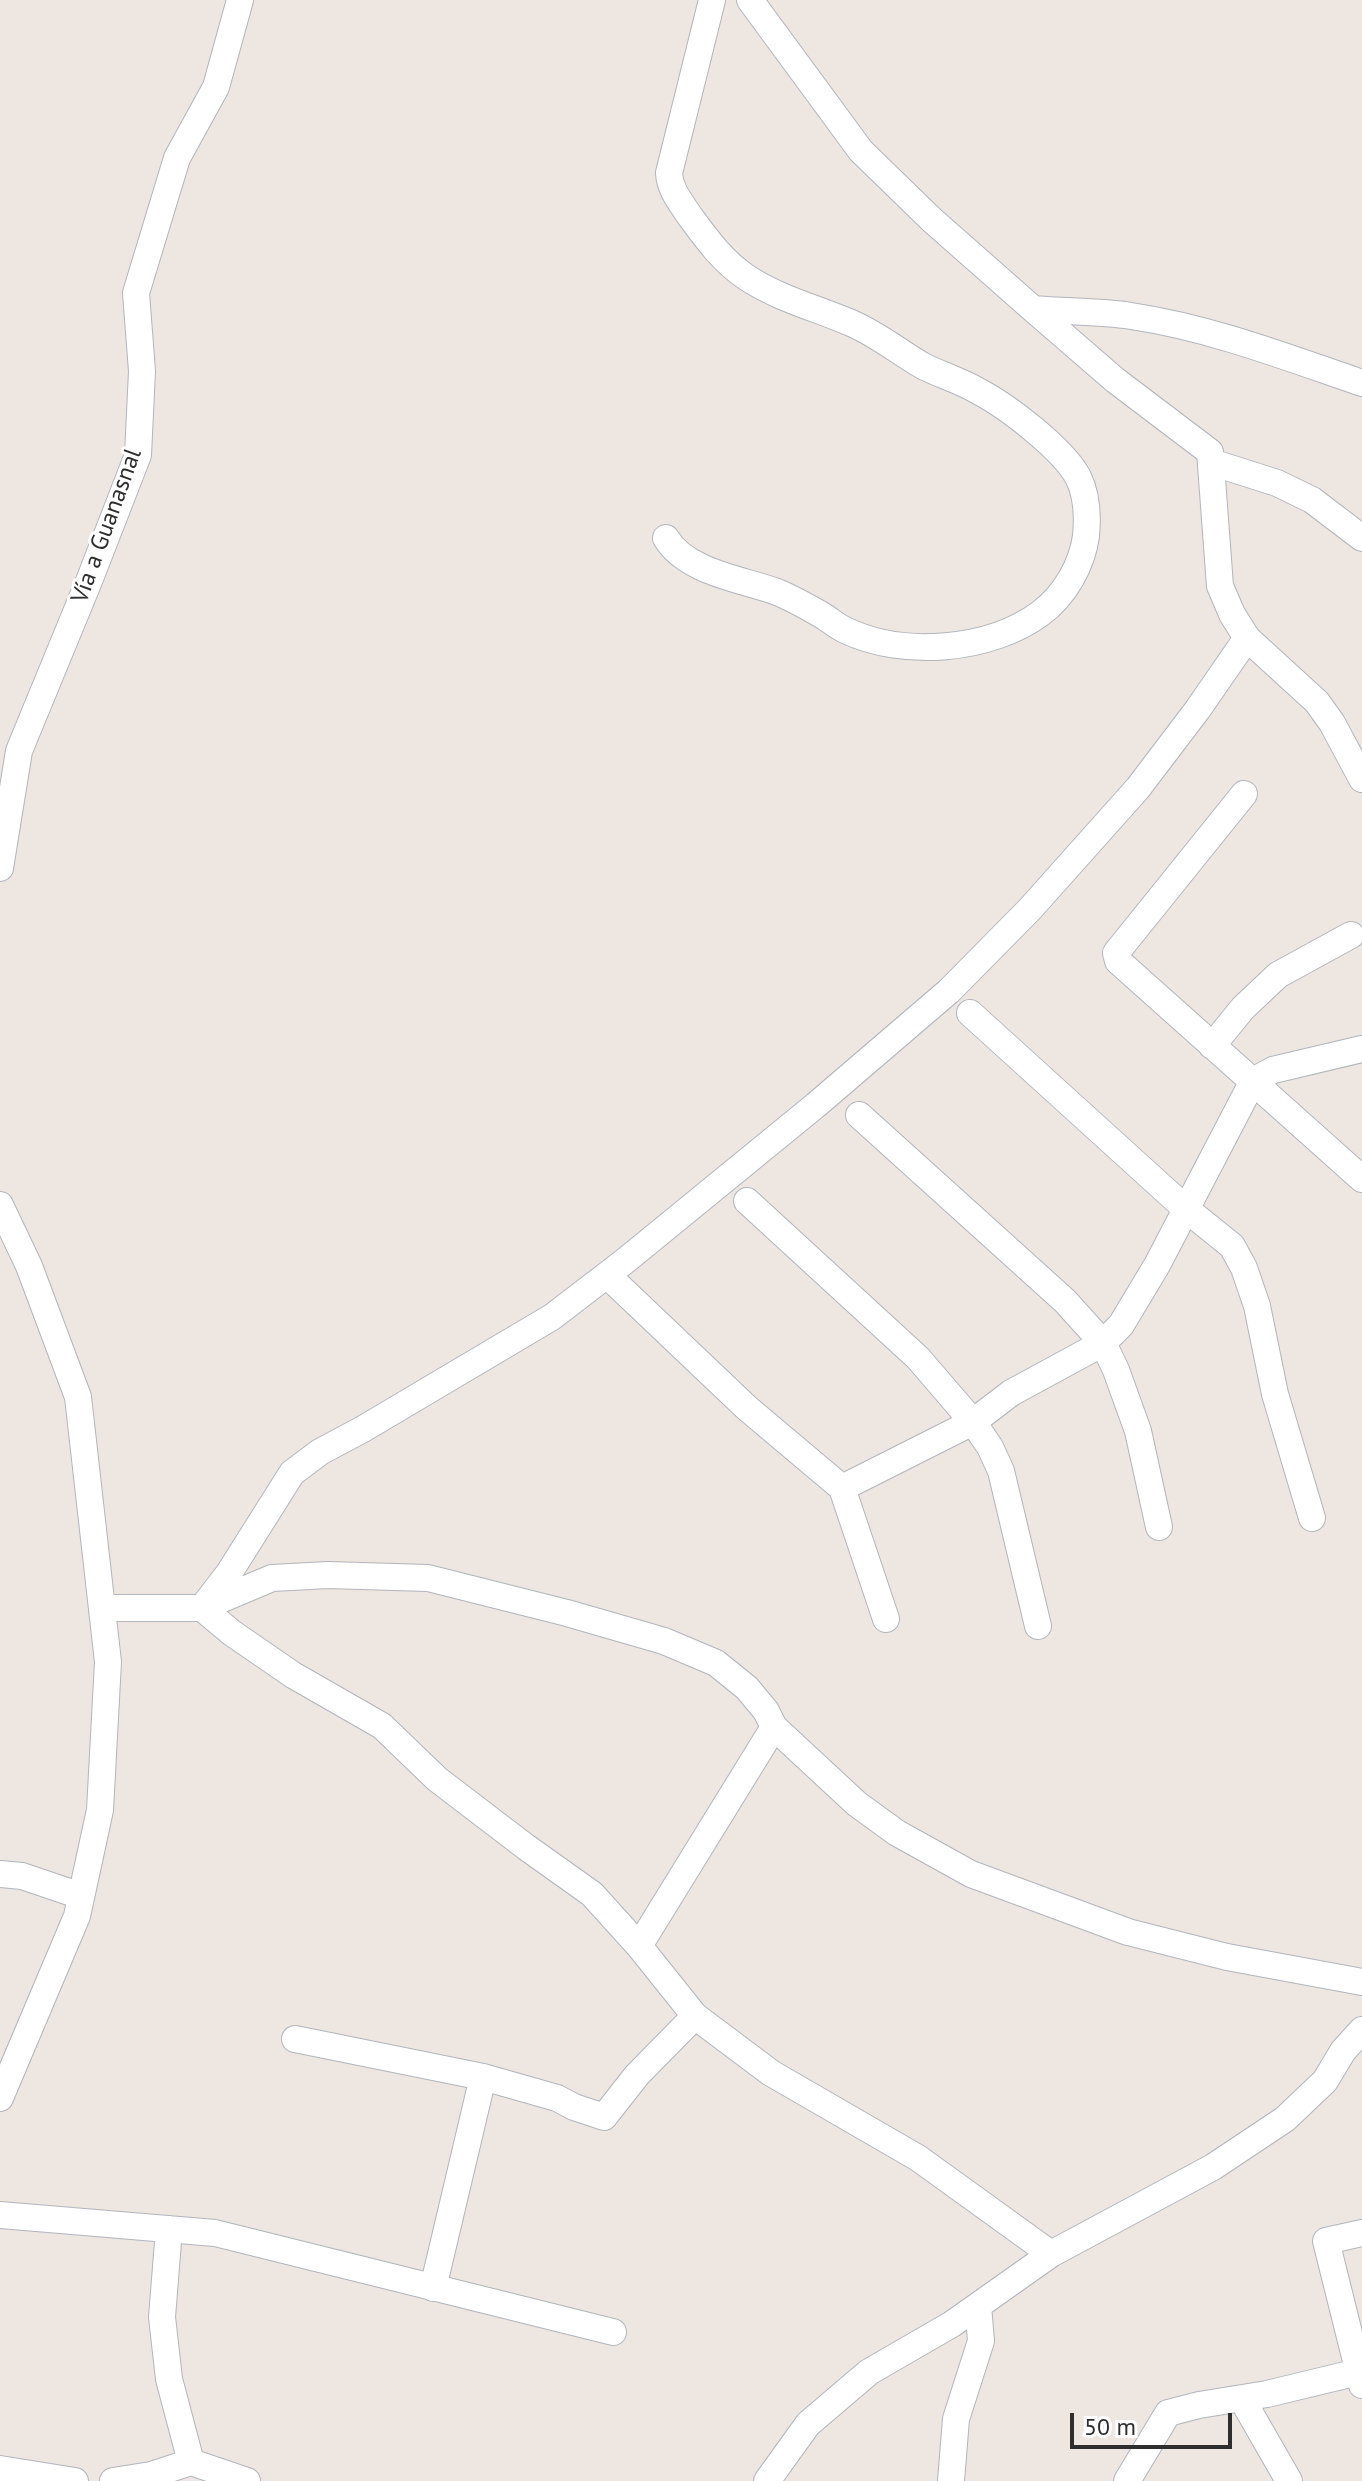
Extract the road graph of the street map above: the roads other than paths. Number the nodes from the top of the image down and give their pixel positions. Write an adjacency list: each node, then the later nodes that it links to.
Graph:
1 (240, 0): 12 (street, Vía a Guanasnal)
2 (712, 0): 7 (street)
3 (750, 0): 4 (street)
4 (1033, 309): 5 (street); 6 (street)
5 (1362, 383)
6 (1211, 462): 8 (street); 9 (street)
7 (666, 538)
8 (1362, 538)
9 (1247, 638): 10 (street); 24 (street)
10 (1362, 779)
11 (1244, 794): 16 (street)
12 (5, 807): 13 (street, Vía a Guanasnal)
13 (0, 868)
14 (1351, 935): 16 (street)
15 (970, 1013): 23 (street)
16 (1212, 1046): 18 (street)
17 (1362, 1049): 18 (street)
18 (1253, 1081): 20 (street); 23 (street)
19 (859, 1115): 25 (street)
20 (1362, 1179)
21 (747, 1201): 26 (street)
22 (0, 1205): 30 (street)
23 (1186, 1209): 25 (street); 28 (street)
24 (607, 1275): 27 (street); 31 (street)
25 (1103, 1343): 26 (street); 29 (street)
26 (973, 1422): 27 (street); 33 (street)
27 (842, 1488): 32 (street)
28 (1312, 1518)
29 (1159, 1527)
30 (102, 1608): 31 (street); 36 (street)
31 (202, 1608): 34 (street); 37 (street)
32 (886, 1619)
33 (1038, 1626)
34 (774, 1727): 37 (street); 38 (street)
35 (0, 1874): 36 (street)
36 (81, 1896): 43 (street)
37 (639, 1946): 39 (street)
38 (1362, 1982)
39 (695, 2016): 42 (street); 47 (street)
40 (1362, 2030): 47 (street)
41 (295, 2039): 42 (street)
42 (483, 2077): 48 (street)
43 (0, 2098)
44 (0, 2215): 45 (street)
45 (169, 2229): 48 (street); 53 (street)
46 (1362, 2233): 51 (street)
47 (1051, 2254): 49 (street)
48 (433, 2288): 50 (street)
49 (978, 2306): 58 (street); 59 (street)
50 (613, 2332)
51 (1361, 2376): 52 (street)
52 (1242, 2399): 60 (street); 61 (street)
53 (191, 2462): 56 (street); 57 (street)
54 (0, 2469): 55 (street)
55 (75, 2481)
56 (113, 2481)
57 (247, 2481)
58 (767, 2481)
59 (951, 2481)
60 (1127, 2481)
61 (1289, 2481)

